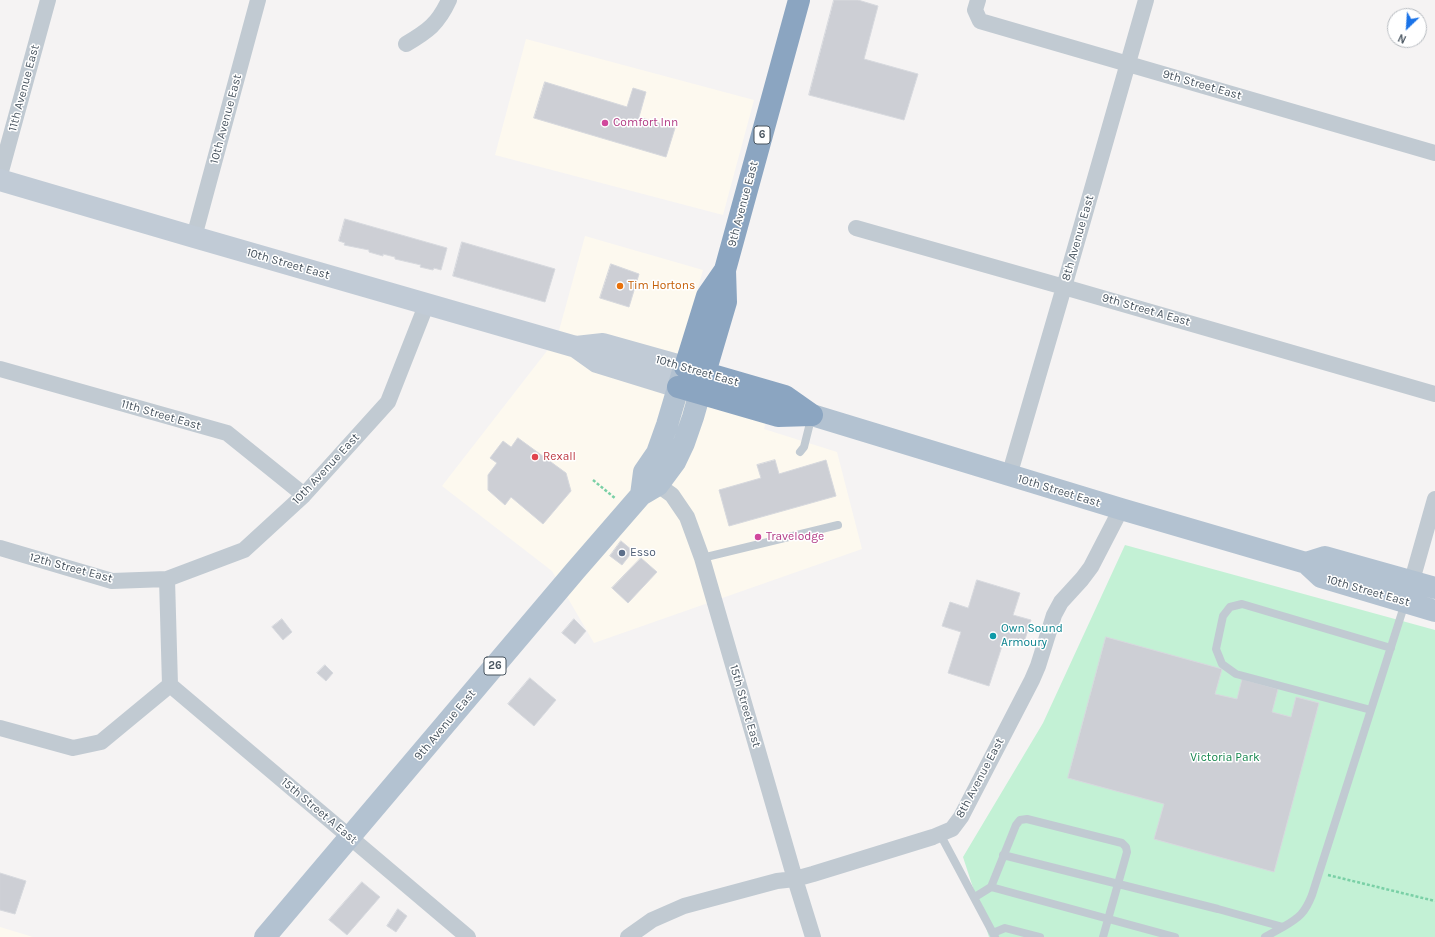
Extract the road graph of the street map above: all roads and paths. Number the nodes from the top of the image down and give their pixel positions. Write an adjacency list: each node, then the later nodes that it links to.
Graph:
1 (48, 0): 10 (street, 11th Avenue East)
2 (258, 0): 13 (street, 10th Avenue East)
3 (449, 0): 7 (street)
4 (799, 0): 14 (highway, 9th Avenue East / 6)
5 (1146, 0): 8 (street, 8th Avenue East)
6 (977, 5): 8 (street, 9th Street East)
7 (406, 44)
8 (1128, 64): 9 (street, 9th Street East); 15 (street, 8th Avenue East)
9 (1435, 153)
10 (0, 175)
11 (0, 180): 13 (street, 10th Street East)
12 (856, 228): 15 (street, 9th Street A East)
13 (194, 238): 16 (street, 10th Street East)
14 (725, 270): 18 (highway, 9th Avenue East / 6); 19 (highway, 9th Avenue East / 6)
15 (1064, 287): 20 (street, 9th Street A East); 23 (street, 8th Avenue East)
16 (427, 303): 18 (street, 10th Street East); 25 (street, 10th Avenue East)
17 (0, 369): 25 (street, 11th Street East)
18 (682, 377): 19 (highway, 10th Street East); 26 (main road, 9th Avenue East)
19 (702, 383): 21 (highway, 10th Street East); 26 (main road, 9th Avenue East / 26)
20 (1435, 394)
21 (812, 415): 22 (lane); 23 (main road, 10th Street East)
22 (800, 452)
23 (1009, 476): 28 (main road, 10th Street East)
24 (594, 480): 26 (path)
25 (304, 496): 32 (street, 10th Avenue East)
26 (642, 496): 31 (street, 15th Street East); 41 (main road, 9th Avenue East / 26)
27 (1435, 498): 34 (street)
28 (1121, 510): 34 (main road, 10th Street East); 40 (street, 8th Avenue East)
29 (838, 525): 31 (lane)
30 (0, 548): 32 (street, 12th Street East)
31 (702, 558): 44 (street, 15th Street East)
32 (167, 579): 37 (street)
33 (1435, 588): 34 (main road, 10th Street East)
34 (1408, 592): 35 (main road, 10th Street East); 36 (lane)
35 (1435, 610)
36 (1390, 648): 38 (lane); 38 (lane)
37 (170, 685): 39 (street); 41 (street, 15th Street A East)
38 (1371, 710): 43 (lane)
39 (0, 728)
40 (940, 834): 44 (street, 8th Avenue East); 47 (lane)
41 (350, 838): 52 (main road, 9th Avenue East / 26); 53 (street, 15th Street A East)
42 (1003, 854): 45 (lane); 45 (lane); 46 (lane)
43 (1319, 873): 48 (path); 50 (lane)
44 (795, 879): 54 (street, 8th Avenue East); 55 (street, 15th Street East)
45 (1117, 884): 49 (lane); 50 (lane)
46 (991, 887): 47 (lane); 49 (lane)
47 (975, 897): 51 (lane)
48 (1435, 901)
49 (1108, 919): 57 (lane); 58 (lane)
50 (1283, 927): 59 (lane)
51 (994, 935): 56 (lane)
52 (265, 937)
53 (468, 937)
54 (628, 937)
55 (813, 937)
56 (1040, 937)
57 (1103, 937)
58 (1176, 937)
59 (1265, 937)

